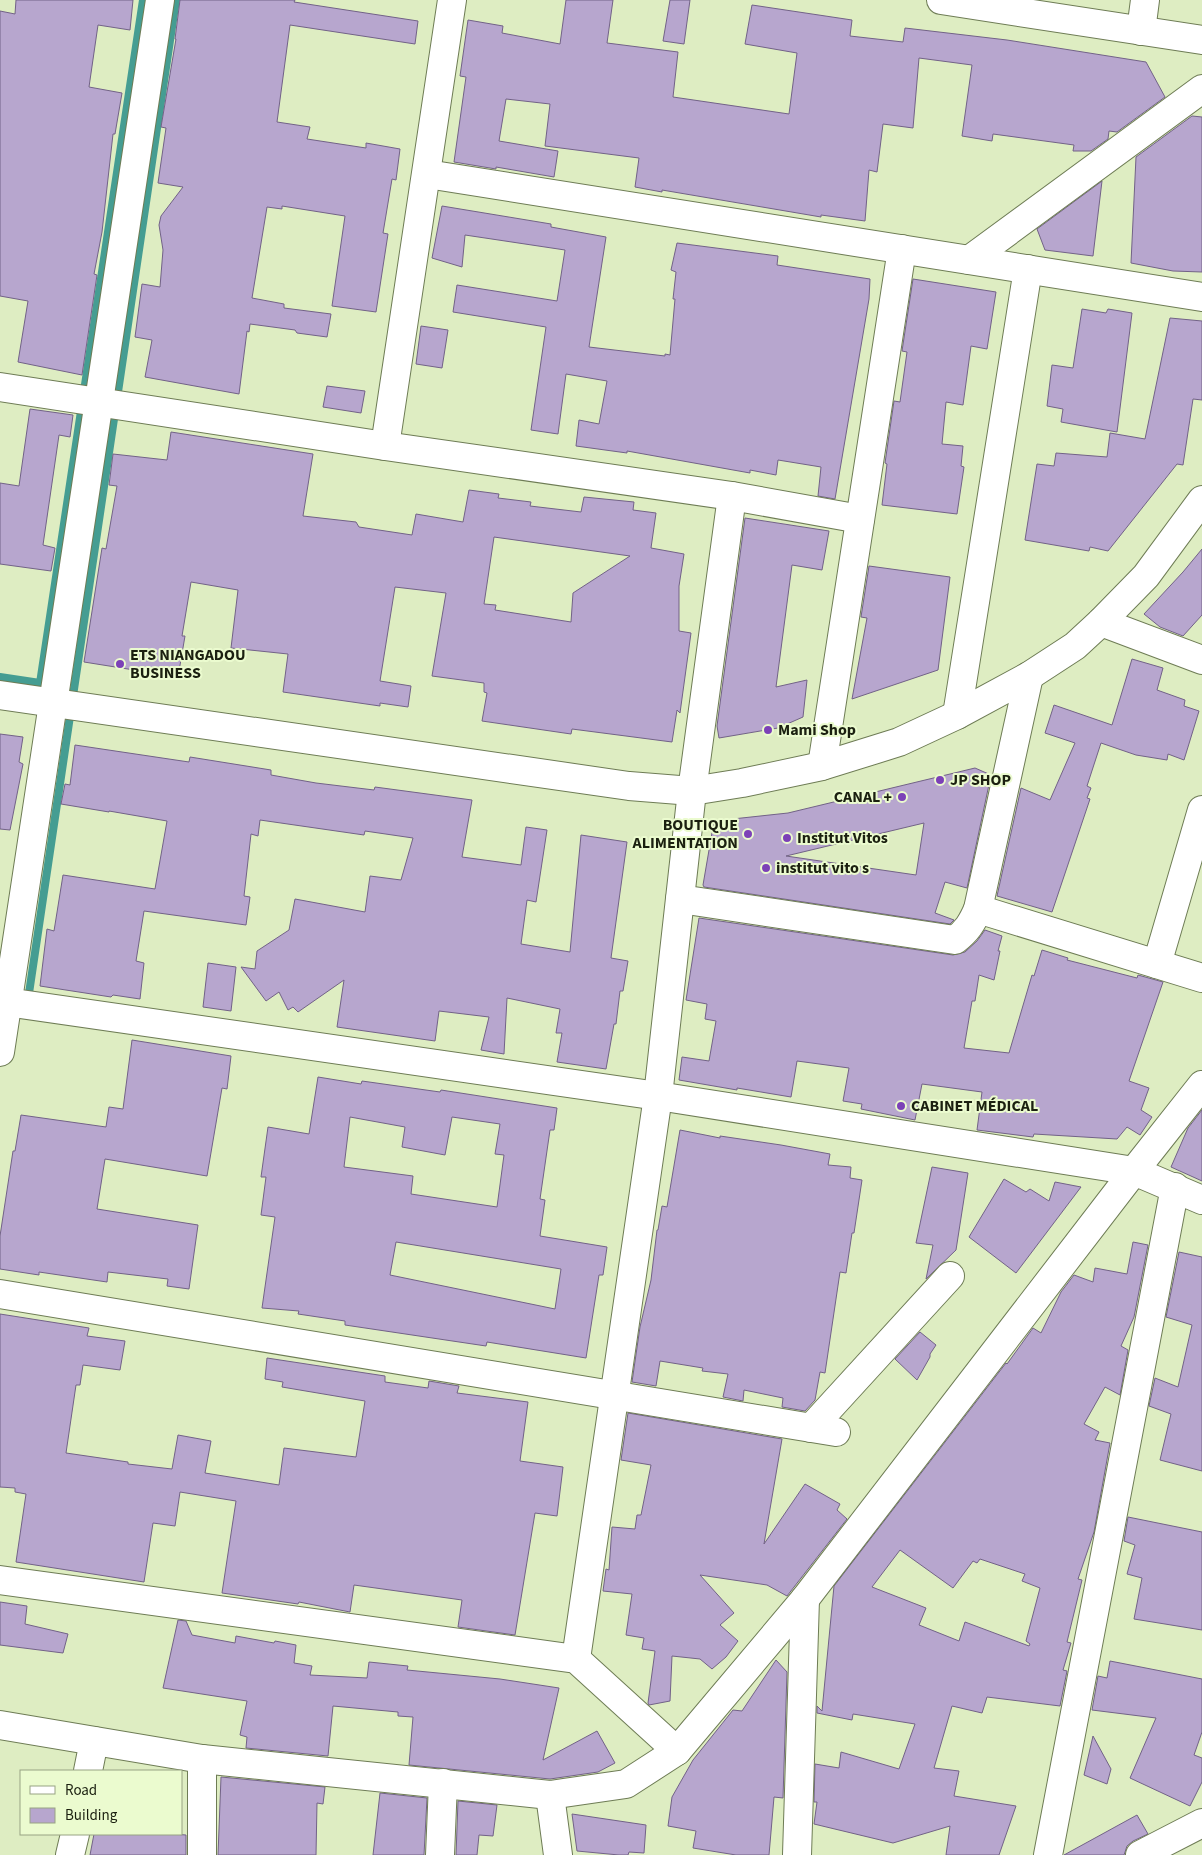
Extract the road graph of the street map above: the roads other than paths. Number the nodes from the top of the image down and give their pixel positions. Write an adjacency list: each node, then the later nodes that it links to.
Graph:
1 (160, 0): 14 (street)
2 (452, 0): 8 (street)
3 (941, 0): 5 (street)
4 (1146, 0): 5 (street)
5 (1141, 31): 6 (street)
6 (1202, 40)
7 (1202, 88): 10 (street)
8 (427, 174): 9 (street); 15 (street)
9 (902, 249): 10 (street); 18 (street)
10 (969, 260): 11 (street)
11 (1028, 269): 12 (street); 24 (street)
12 (1202, 297)
13 (0, 387): 14 (street)
14 (99, 402): 15 (street); 23 (street)
15 (385, 446): 16 (street)
16 (732, 496): 18 (street); 26 (street)
17 (1202, 500): 19 (street)
18 (860, 519): 25 (street)
19 (1101, 622): 20 (street); 21 (street)
20 (1202, 660)
21 (1029, 676): 24 (street); 30 (street)
22 (0, 695): 23 (street)
23 (53, 703): 26 (street); 33 (street)
24 (957, 715): 25 (street)
25 (822, 766): 26 (street)
26 (692, 791): 29 (street)
27 (1202, 810): 28 (street)
28 (1197, 848): 31 (street)
29 (680, 899): 30 (street); 36 (street)
30 (978, 909): 31 (street)
31 (1157, 964): 32 (street)
32 (1202, 978)
33 (4, 1001): 34 (street); 36 (street)
34 (0, 1052)
35 (1202, 1085): 37 (street)
36 (658, 1096): 37 (street); 42 (street)
37 (1134, 1170): 38 (street); 44 (street)
38 (1175, 1187): 39 (street); 60 (street)
39 (1202, 1200)
40 (950, 1276): 42 (street)
41 (0, 1294): 42 (street)
42 (614, 1396): 45 (street)
43 (0, 1580): 45 (street)
44 (805, 1599): 48 (street); 59 (street)
45 (576, 1659): 48 (street)
46 (0, 1725): 47 (street)
47 (94, 1741): 49 (street); 50 (street)
48 (677, 1751): 52 (street)
49 (202, 1758): 51 (street); 56 (street)
50 (88, 1770)
51 (443, 1783): 52 (street); 57 (street)
52 (550, 1795): 58 (street)
53 (1202, 1823): 61 (street)
54 (75, 1835): 55 (street)
55 (70, 1855)
56 (202, 1855)
57 (440, 1855)
58 (558, 1855)
59 (797, 1855)
60 (1048, 1855)
61 (1140, 1855)

